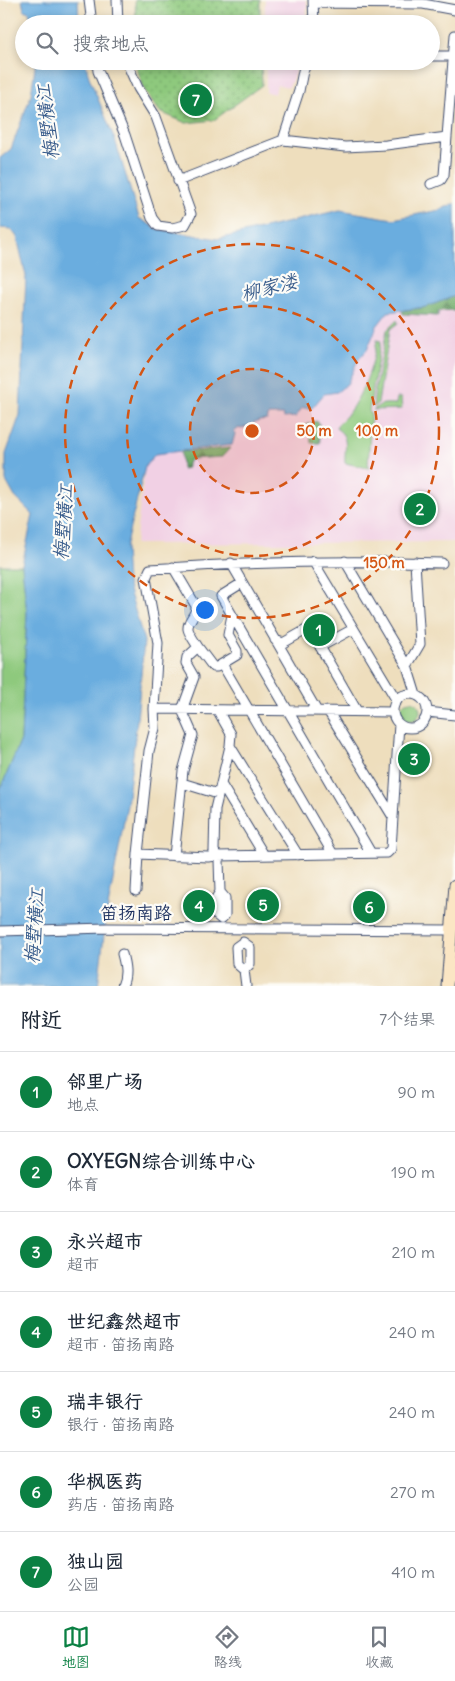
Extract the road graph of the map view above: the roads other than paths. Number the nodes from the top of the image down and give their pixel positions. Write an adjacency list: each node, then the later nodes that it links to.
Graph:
1 (89, 0): 5 (street)
2 (117, 0): 6 (street)
3 (313, 2): 4 (street); 7 (street)
4 (455, 10)
5 (91, 15)
6 (118, 15)
7 (314, 15)
8 (455, 35): 10 (street)
9 (440, 56): 10 (street)
10 (454, 56): 14 (street)
11 (98, 70): 16 (street)
12 (130, 70): 16 (street)
13 (304, 70): 15 (street)
14 (447, 137): 15 (street); 17 (street)
15 (283, 140): 16 (street)
16 (178, 181)
17 (431, 184)
18 (345, 561): 19 (street); 20 (street); 31 (street)
19 (313, 562): 21 (street); 26 (street)
20 (415, 562): 22 (street); 31 (street)
21 (231, 563): 23 (street); 24 (street)
22 (442, 563)
23 (173, 567): 28 (street); 34 (street)
24 (242, 583): 25 (street); 27 (street)
25 (232, 615): 30 (street); 38 (street)
26 (353, 629): 29 (street); 33 (street)
27 (275, 640): 29 (street); 39 (street)
28 (198, 647): 30 (street); 35 (street)
29 (320, 647): 41 (street)
30 (222, 664): 37 (street)
31 (407, 666): 32 (street)
32 (416, 696): 33 (street); 43 (street)
33 (397, 701): 42 (street)
34 (154, 709): 35 (street); 52 (street)
35 (182, 710): 36 (street); 47 (street)
36 (218, 711): 37 (street); 46 (street)
37 (249, 711): 38 (street); 53 (street)
38 (287, 711): 39 (street); 51 (street)
39 (317, 711): 40 (street)
40 (328, 711): 41 (street); 50 (street)
41 (357, 711): 42 (street)
42 (393, 712): 45 (street)
43 (427, 712): 44 (street); 45 (street)
44 (455, 715)
45 (399, 724): 50 (street)
46 (230, 746): 48 (street); 55 (street)
47 (182, 784): 49 (street); 56 (street)
48 (221, 784): 49 (street); 54 (street)
49 (218, 794): 57 (street)
50 (393, 818): 51 (street)
51 (372, 853): 53 (street)
52 (138, 854): 56 (street); 59 (street)
53 (333, 854): 55 (street)
54 (264, 855): 55 (street); 57 (street)
55 (298, 855)
56 (174, 856): 57 (street)
57 (216, 856): 60 (street)
58 (455, 885): 62 (main road)
59 (136, 891)
60 (221, 924): 61 (street, 笛扬南路); 63 (street, 笛扬南路)
61 (243, 929): 62 (street, 笛扬南路); 64 (street)
62 (451, 930): 69 (main road)
63 (0, 931)
64 (243, 942): 66 (street); 66 (street)
65 (122, 954): 67 (street)
66 (244, 970): 68 (street)
67 (122, 986)
68 (246, 986)
69 (447, 986)

